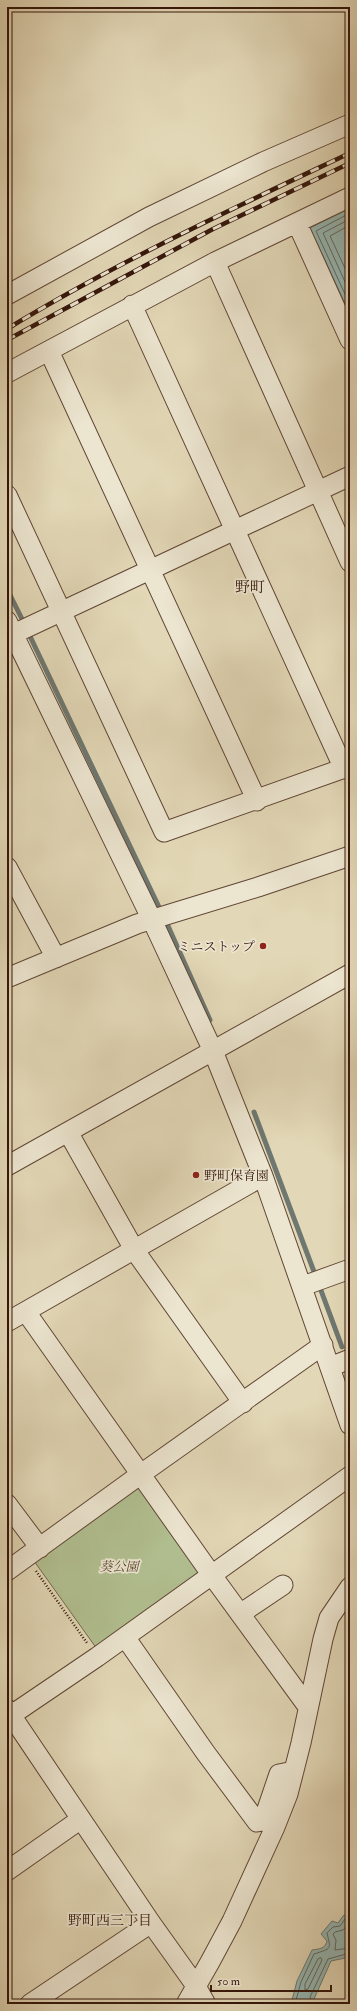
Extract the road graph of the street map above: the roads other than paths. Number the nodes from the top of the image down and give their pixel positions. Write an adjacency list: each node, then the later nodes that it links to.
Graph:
1 (350, 124): 5 (street)
2 (350, 197): 3 (street)
3 (297, 223): 4 (street); 7 (street)
4 (215, 262): 6 (street); 11 (street)
5 (7, 295)
6 (132, 305): 8 (street); 13 (street)
7 (348, 328)
8 (49, 351): 9 (street); 15 (street)
9 (7, 374)
10 (350, 476): 11 (street)
11 (318, 491): 13 (street); 14 (street)
12 (7, 495): 16 (street)
13 (235, 530): 15 (street); 18 (street)
14 (350, 562)
15 (151, 569): 16 (street); 19 (street)
16 (61, 611): 17 (street); 19 (street)
17 (16, 630): 22 (street)
18 (347, 768): 19 (street)
19 (257, 801)
20 (350, 856): 22 (street)
21 (7, 867): 23 (street)
22 (160, 917): 23 (street); 26 (street)
23 (56, 958): 25 (street)
24 (350, 974): 26 (street)
25 (7, 978)
26 (213, 1051): 27 (street); 29 (street)
27 (68, 1132): 28 (street); 30 (street)
28 (7, 1166)
29 (263, 1176): 30 (street); 32 (street)
30 (135, 1251): 33 (street); 38 (street)
31 (350, 1269): 32 (street)
32 (305, 1285): 35 (street)
33 (26, 1312): 34 (street); 40 (street)
34 (7, 1322)
35 (323, 1345): 37 (street); 38 (street)
36 (350, 1359): 37 (street)
37 (330, 1367): 39 (street)
38 (243, 1403): 40 (street)
39 (350, 1425)
40 (141, 1474): 43 (street); 45 (street)
41 (350, 1476): 45 (street)
42 (7, 1504): 43 (street)
43 (33, 1552): 44 (street)
44 (7, 1571)
45 (211, 1574): 48 (street); 49 (street)
46 (283, 1585): 48 (street)
47 (350, 1587): 50 (street)
48 (240, 1614): 50 (street)
49 (125, 1637): 51 (street); 52 (street)
50 (308, 1707): 52 (street)
51 (8, 1714): 53 (street)
52 (294, 1772): 56 (street)
53 (81, 1820): 54 (street); 55 (street)
54 (7, 1871)
55 (151, 1923): 56 (street); 57 (street)
56 (196, 1986): 58 (street); 59 (street)
57 (30, 2004)
58 (186, 2004)
59 (206, 2004)

